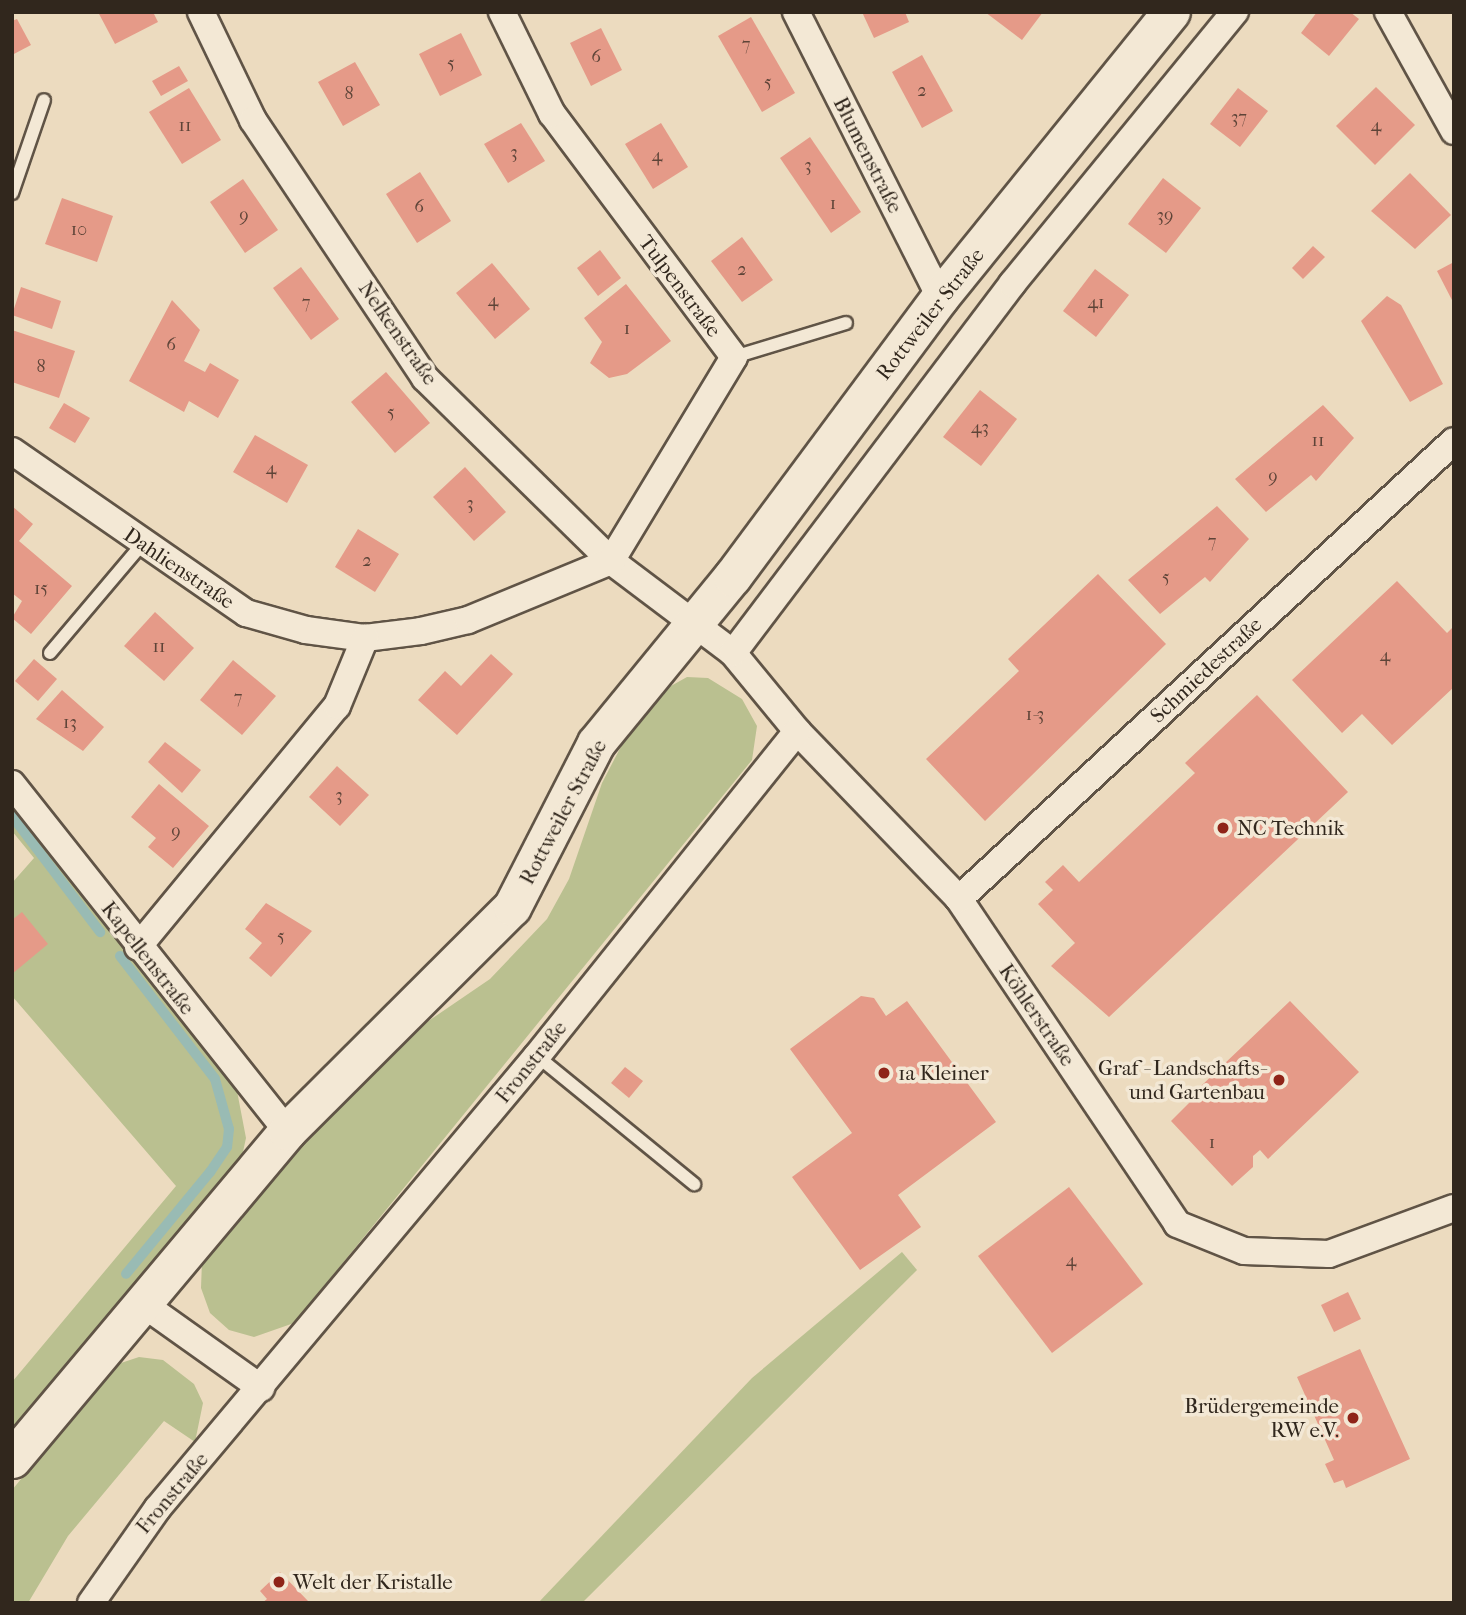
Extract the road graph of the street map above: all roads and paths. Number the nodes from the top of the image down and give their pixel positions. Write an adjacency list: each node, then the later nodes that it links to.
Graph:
1 (201, 12): 16 (street, Nelkenstraße)
2 (502, 12): 12 (street, Tulpenstraße)
3 (796, 12): 10 (street, Blumenstraße)
4 (1171, 12): 10 (street, Rottweiler Straße)
5 (1235, 12): 20 (street)
6 (1388, 12): 8 (street)
7 (44, 100): 9 (lane)
8 (1454, 131)
9 (12, 193)
10 (940, 298): 17 (street, Rottweiler Straße)
11 (846, 323): 12 (lane)
12 (734, 357): 16 (street, Tulpenstraße)
13 (1454, 441): 23 (street, Schmiedestraße)
14 (12, 452): 15 (street, Dahlienstraße)
15 (142, 544): 18 (street, Dahlienstraße); 19 (lane)
16 (611, 561): 17 (street, Nelkenstraße); 18 (street, Dahlienstraße)
17 (697, 621): 20 (street); 26 (street, Rottweiler Straße)
18 (365, 638): 24 (street)
19 (50, 653)
20 (733, 653): 21 (street)
21 (797, 732): 23 (street, Köhlerstraße); 25 (street, Fronstraße)
22 (12, 783): 24 (street, Kapellenstraße)
23 (959, 899): 28 (street, Köhlerstraße)
24 (138, 947): 26 (street, Kapellenstraße)
25 (537, 1056): 27 (lane); 30 (street, Fronstraße)
26 (286, 1131): 29 (street, Rottweiler Straße)
27 (694, 1184)
28 (1454, 1208)
29 (143, 1304): 30 (street); 31 (street, Rottweiler Straße)
30 (261, 1388): 32 (street, Fronstraße)
31 (12, 1459)
32 (91, 1603)

